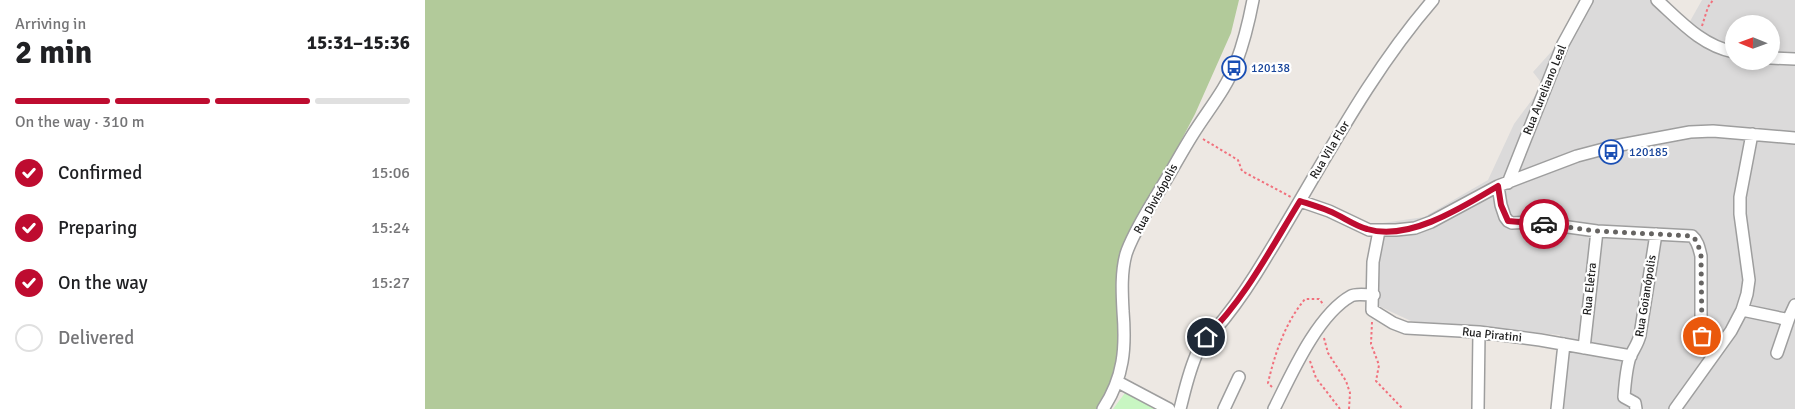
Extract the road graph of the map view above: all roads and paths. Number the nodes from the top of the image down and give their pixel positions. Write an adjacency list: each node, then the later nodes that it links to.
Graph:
1 (1253, 0): 10 (street, Rua Divisópolis)
2 (1433, 0): 14 (street, Rua Vila Flor)
3 (1587, 0): 13 (street, Rua Aureliano Leal)
4 (1657, 0): 6 (street)
5 (1713, 0): 6 (path)
6 (1699, 36): 7 (street)
7 (1725, 49)
8 (1780, 58): 9 (street)
9 (1794, 58)
10 (1193, 134): 14 (path); 32 (street, Rua Divisópolis)
11 (1752, 134): 12 (street); 13 (street); 21 (street)
12 (1795, 138)
13 (1503, 184): 15 (street); 16 (street)
14 (1300, 201): 15 (street); 36 (street, Rua Vila Flor)
15 (1379, 231): 18 (street)
16 (1597, 231): 17 (street); 27 (street, Rua Eletra)
17 (1656, 234): 25 (street); 30 (street, Rua Goianópolis)
18 (1373, 296): 20 (street); 22 (street)
19 (1795, 304): 23 (street)
20 (1372, 310): 24 (street, Rua Piratini); 41 (path)
21 (1742, 310): 23 (street); 25 (street)
22 (1326, 318): 28 (street); 33 (path); 40 (path)
23 (1789, 318): 29 (street)
24 (1479, 332): 26 (street, Rua Piratini); 42 (street)
25 (1722, 343): 45 (street)
26 (1564, 344): 27 (street, Rua Piratini); 43 (street)
27 (1584, 348): 30 (street, Rua Piratini)
28 (1305, 349): 33 (street); 39 (path)
29 (1777, 353)
30 (1631, 356): 44 (street, Rua Goianópolis)
31 (1239, 377): 37 (street)
32 (1118, 382): 34 (street, Rua Divisópolis); 35 (street)
33 (1281, 396): 38 (street)
34 (1103, 409)
35 (1169, 409)
36 (1180, 409)
37 (1224, 409)
38 (1274, 409)
39 (1340, 409)
40 (1349, 409)
41 (1403, 409)
42 (1478, 409)
43 (1557, 409)
44 (1636, 409)
45 (1675, 409)

